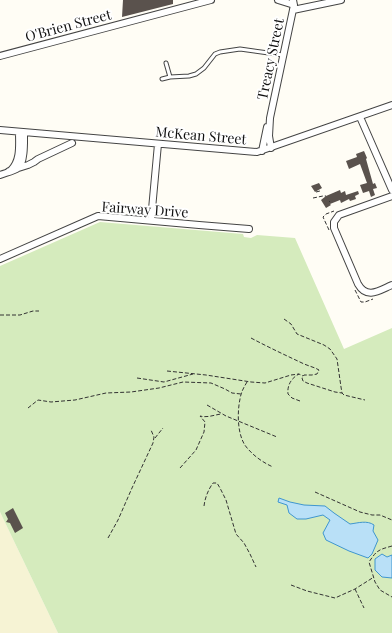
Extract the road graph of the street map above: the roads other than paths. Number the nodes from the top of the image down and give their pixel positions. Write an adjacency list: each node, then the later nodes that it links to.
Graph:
1 (209, 0): 4 (street, O'Brien Street)
2 (278, 0): 5 (street)
3 (341, 0): 5 (street)
4 (190, 3): 7 (street, O'Brien Street)
5 (294, 4): 6 (street, Treacy Street)
6 (283, 55): 9 (lane); 13 (street, Treacy Street)
7 (0, 56)
8 (166, 62): 9 (lane)
9 (170, 77): 10 (lane)
10 (162, 79)
11 (392, 106): 12 (street, McKean Street)
12 (360, 117): 18 (street, McKean Street); 22 (street)
13 (270, 118): 18 (street, Treacy Street); 19 (street, Treacy Street)
14 (0, 130): 15 (street, McKean Street)
15 (21, 132): 17 (street, McKean Street); 20 (street)
16 (72, 143): 20 (street)
17 (158, 144): 19 (street, McKean Street); 24 (street)
18 (271, 148): 19 (street, McKean Street)
19 (262, 151)
20 (9, 171): 21 (street)
21 (0, 175)
22 (392, 190)
23 (392, 196): 27 (street)
24 (151, 220): 25 (street, Fairway Drive); 26 (street, Fairway Drive)
25 (249, 229)
26 (0, 259)
27 (392, 285)

